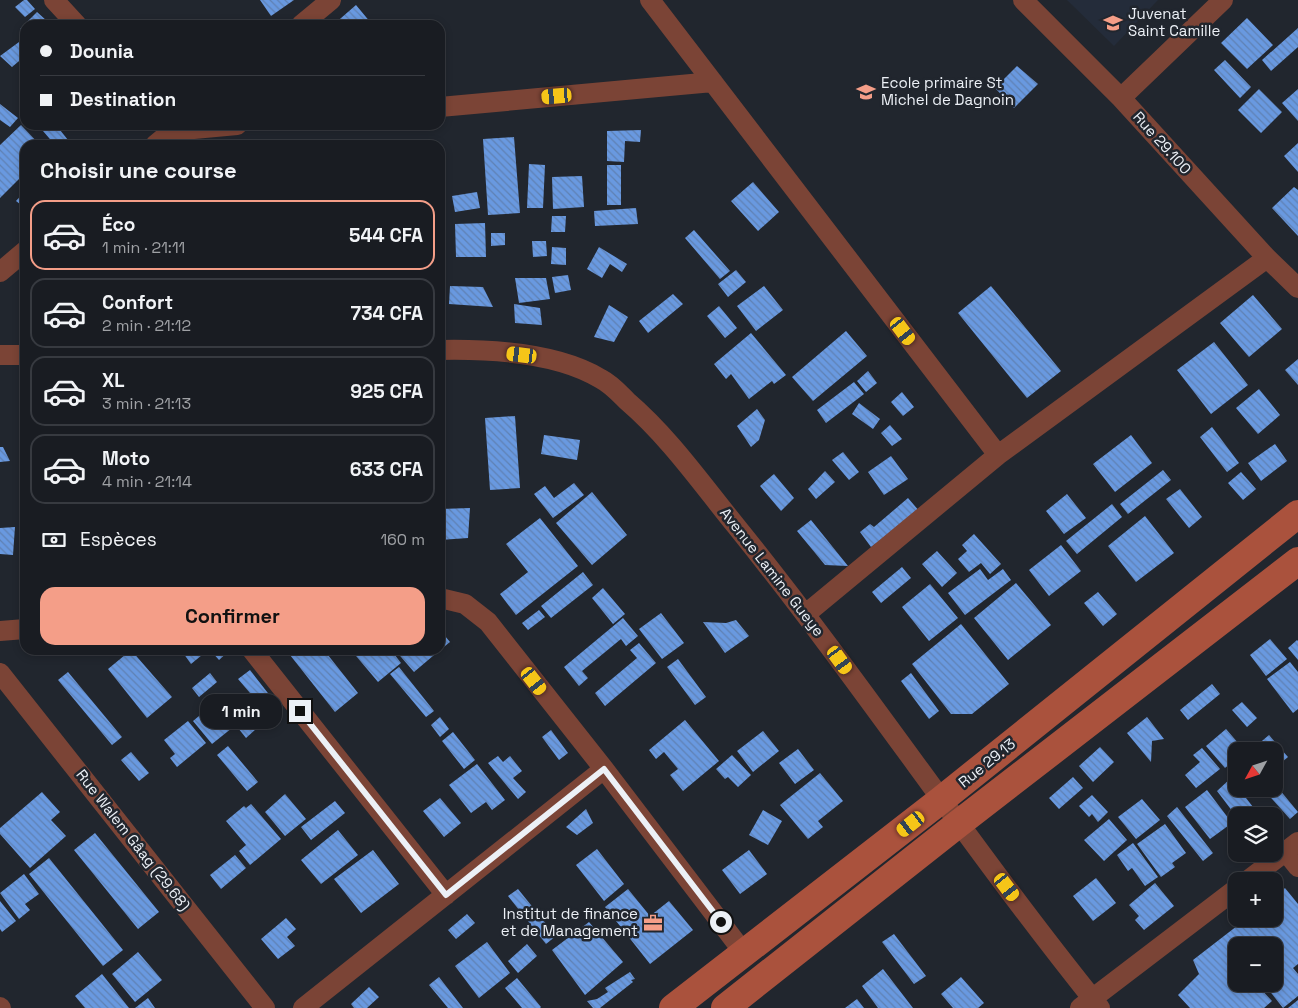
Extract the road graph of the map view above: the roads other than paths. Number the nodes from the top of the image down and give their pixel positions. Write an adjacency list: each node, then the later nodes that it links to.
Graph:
1 (54, 0): 6 (street)
2 (331, 0): 7 (street)
3 (650, 0): 8 (street)
4 (1023, 0): 9 (street, Rue 29.100)
5 (1223, 0): 9 (street)
6 (72, 20)
7 (307, 20)
8 (713, 82): 10 (street); 20 (street)
9 (1121, 98): 14 (street, Rue 29.100)
10 (445, 107)
11 (170, 130): 12 (street)
12 (160, 140)
13 (20, 254): 15 (street)
14 (1267, 258): 16 (street, Rue 29.100); 20 (street)
15 (2, 266)
16 (1298, 288)
17 (445, 350): 24 (street, Avenue Lamine Gueye)
18 (0, 355): 19 (street)
19 (20, 355)
20 (998, 455): 24 (street)
21 (1298, 514): 30 (main road, Rue 29.13)
22 (1298, 561): 31 (main road, Rue 29.13)
23 (445, 599): 29 (street)
24 (806, 613): 30 (street, Avenue Lamine Gueye)
25 (20, 629): 26 (street)
26 (0, 631)
27 (256, 655): 34 (street)
28 (0, 673): 38 (street, Rue Walem Gâag (29.68))
29 (604, 769): 34 (street); 36 (street)
30 (941, 800): 31 (street, Avenue Lamine Gueye); 36 (main road, Rue 29.13)
31 (958, 824): 37 (street, Avenue Lamine Gueye); 41 (main road, Rue 29.13)
32 (1294, 853): 33 (street)
33 (1262, 872)
34 (446, 895): 39 (street)
35 (1228, 895): 37 (street)
36 (744, 953): 40 (main road, Rue 29.13)
37 (1091, 1005)
38 (265, 1008)
39 (303, 1008)
40 (673, 1008)
41 (725, 1008)

